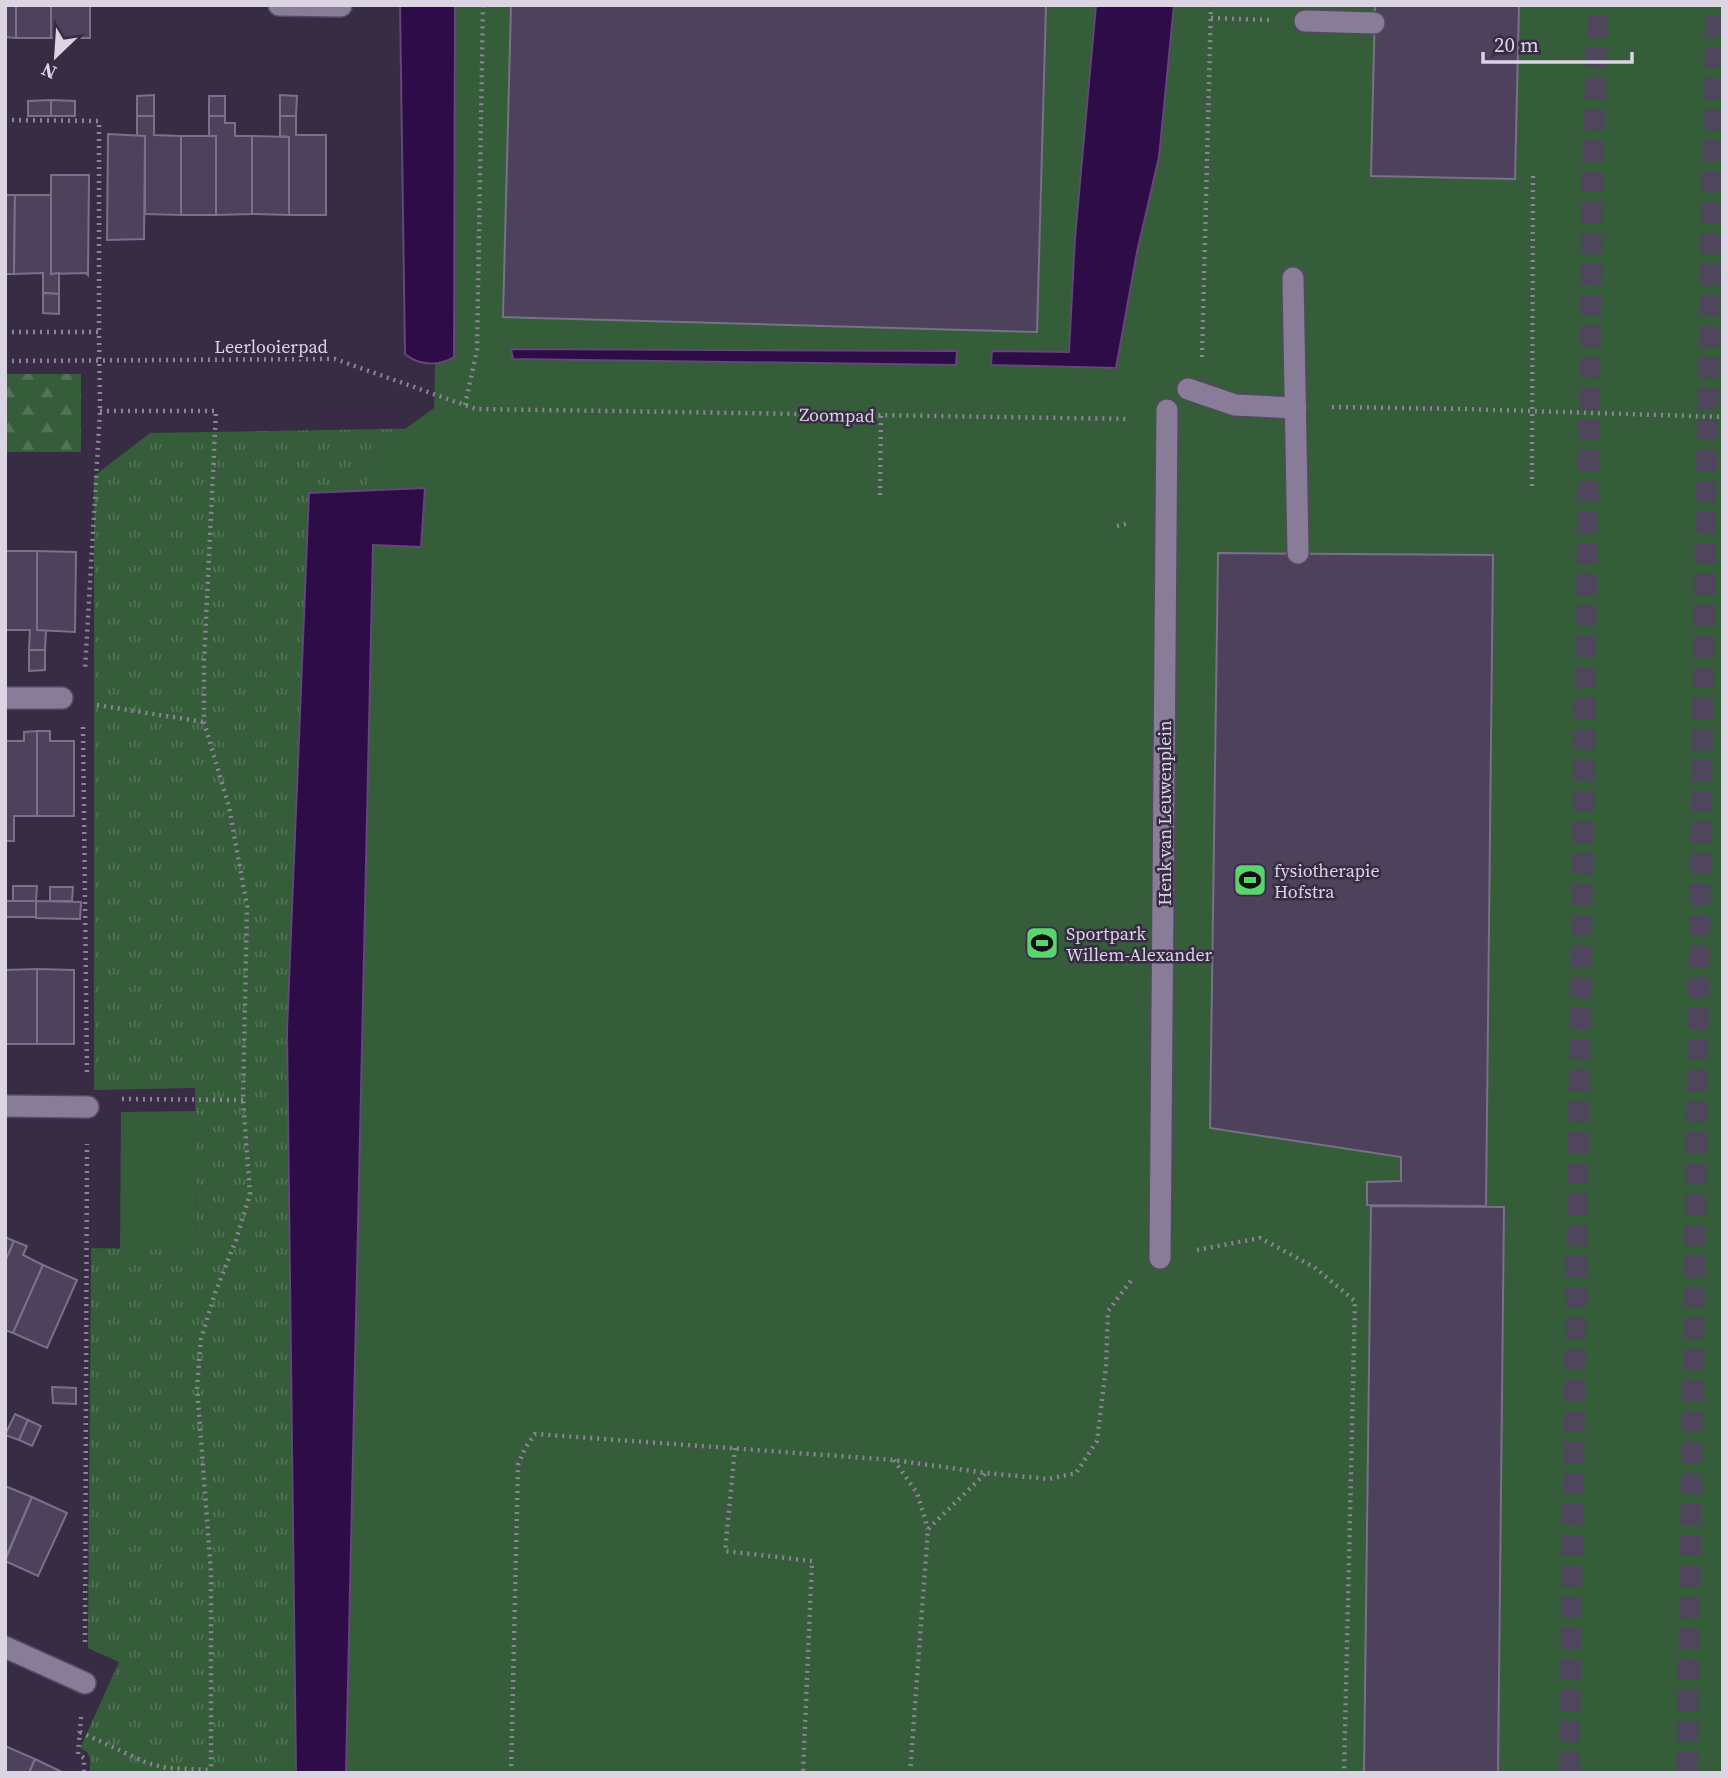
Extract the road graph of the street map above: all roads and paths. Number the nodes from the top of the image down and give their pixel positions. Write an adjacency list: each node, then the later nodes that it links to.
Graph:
1 (279, 5): 4 (street)
2 (483, 5): 16 (path)
3 (1211, 5): 5 (path)
4 (341, 6)
5 (1211, 18): 6 (path); 15 (path)
6 (1305, 21): 7 (street)
7 (1374, 23)
8 (5, 120): 12 (path)
9 (1533, 172): 22 (path)
10 (1293, 278): 18 (street)
11 (5, 332): 12 (path)
12 (99, 332): 13 (path)
13 (99, 360): 14 (path, Leerlooierpad); 16 (path, Leerlooierpad)
14 (5, 361)
15 (1188, 389): 18 (street)
16 (465, 405): 19 (path, Leerlooierpad)
17 (1347, 407): 22 (path)
18 (1296, 408): 29 (street)
19 (476, 409): 23 (path, Zoompad)
20 (1167, 410): 23 (path, Zoompad); 37 (street, Henk van Leuwenplein)
21 (100, 411): 33 (path)
22 (1531, 411): 24 (path); 25 (path)
23 (881, 415): 26 (path)
24 (1723, 417)
25 (1532, 486)
26 (880, 495)
27 (1128, 523): 28 (path)
28 (1117, 526)
29 (1298, 554)
30 (5, 698): 31 (street)
31 (62, 698)
32 (94, 705): 33 (path)
33 (204, 722): 34 (path)
34 (243, 1100): 36 (path); 45 (path)
35 (5, 1106): 36 (street)
36 (88, 1107)
37 (1160, 1258): 40 (path); 49 (path)
38 (734, 1448): 39 (path); 46 (path); 47 (path)
39 (894, 1460): 40 (path); 41 (path)
40 (986, 1473): 41 (path)
41 (929, 1529): 48 (path)
42 (5, 1647): 43 (street)
43 (85, 1683)
44 (80, 1732): 45 (path)
45 (211, 1771)
46 (512, 1773)
47 (803, 1773)
48 (910, 1773)
49 (1343, 1773)

